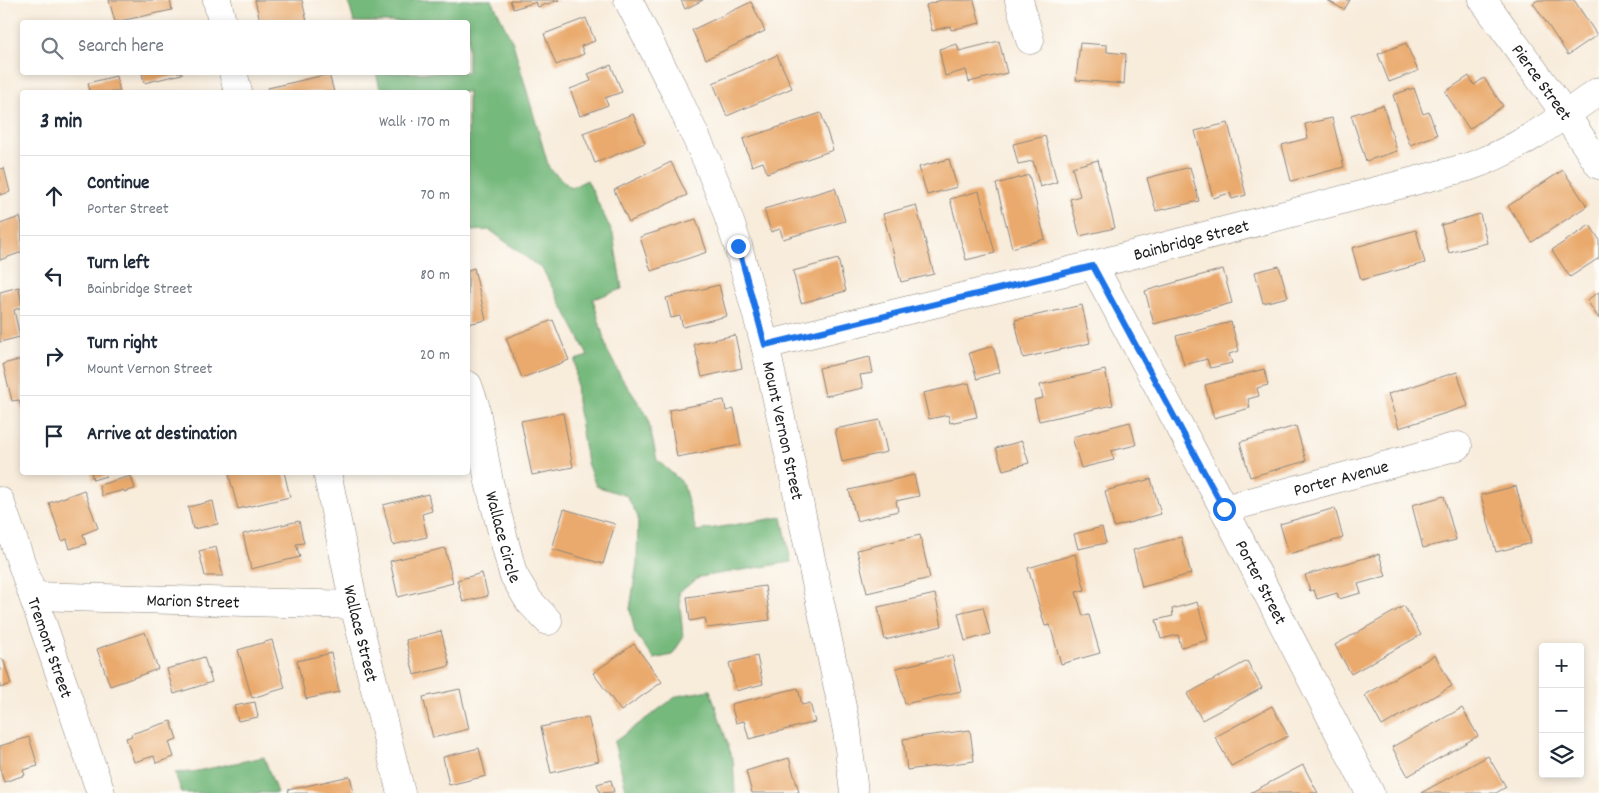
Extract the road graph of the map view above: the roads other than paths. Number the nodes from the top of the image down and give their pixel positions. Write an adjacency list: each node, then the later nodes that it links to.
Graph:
1 (217, 0): 5 (street)
2 (628, 0): 13 (street, Mount Vernon Street)
3 (1019, 0): 6 (street)
4 (1483, 0): 10 (street, Pierce Street)
5 (222, 20)
6 (1030, 40)
7 (234, 75): 8 (street)
8 (238, 90)
9 (1599, 92): 10 (street, Bainbridge Street)
10 (1566, 115): 11 (street, Pierce Street); 12 (street, Bainbridge Street)
11 (1599, 166)
12 (1093, 266): 13 (street, Bainbridge Street); 18 (street, Porter Street)
13 (765, 345): 24 (street, Mount Vernon Street)
14 (470, 391): 21 (street, Wallace Circle)
15 (1458, 446): 18 (street, Porter Avenue)
16 (328, 475): 20 (street, Wallace Street)
17 (1, 509): 19 (street, Tremont Street)
18 (1224, 509): 25 (street, Porter Street)
19 (33, 596): 20 (street, Marion Street); 22 (street, Tremont Street)
20 (354, 605): 23 (street, Wallace Street)
21 (548, 621)
22 (101, 793)
23 (400, 793)
24 (854, 793)
25 (1370, 793)

